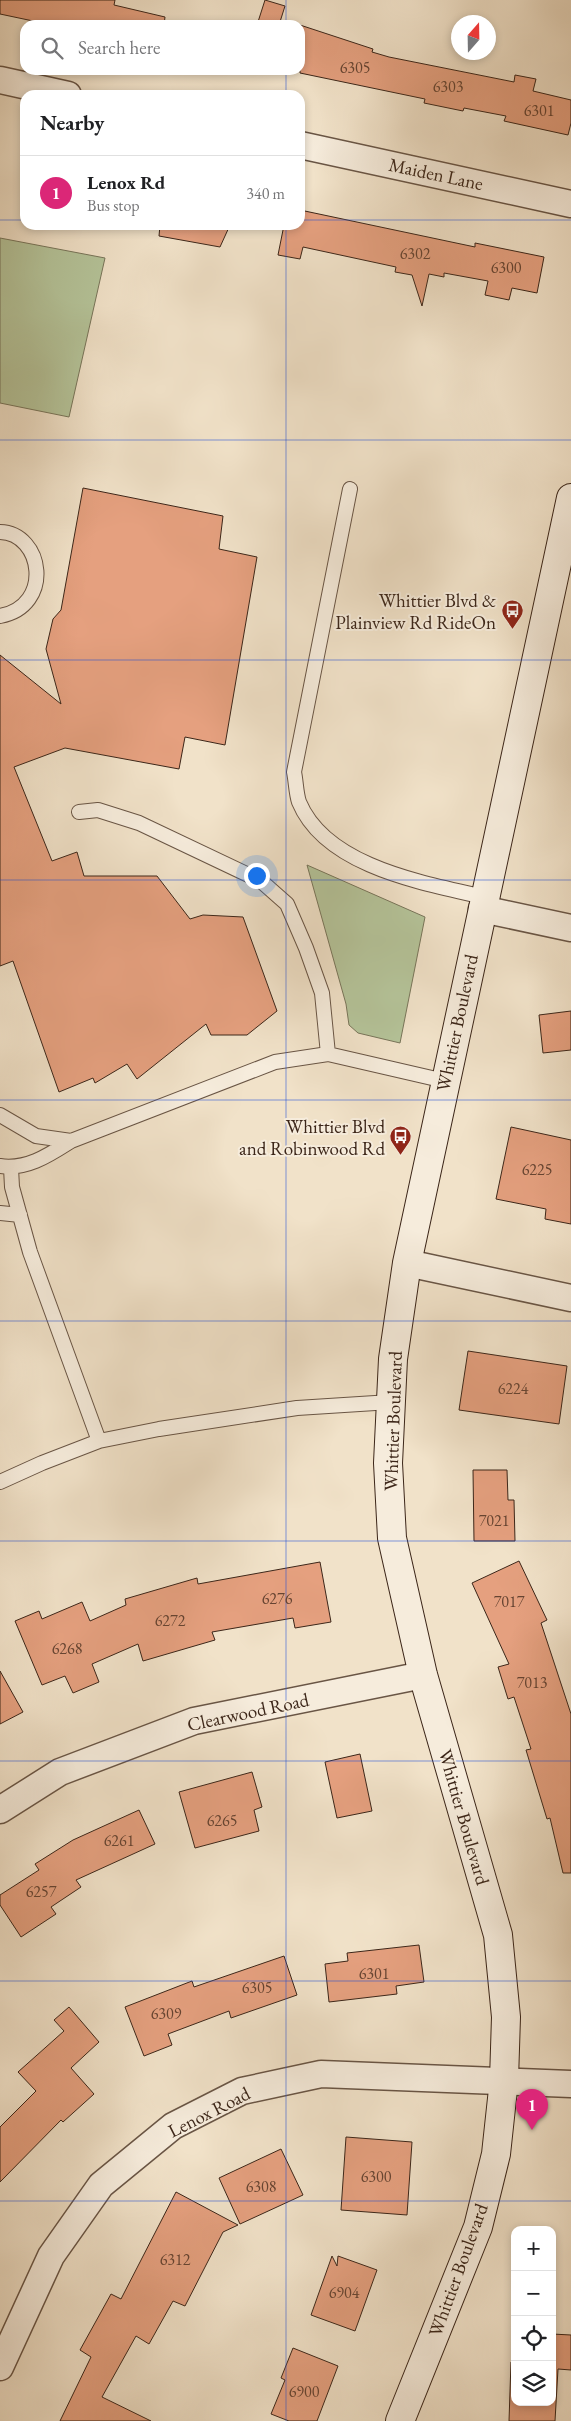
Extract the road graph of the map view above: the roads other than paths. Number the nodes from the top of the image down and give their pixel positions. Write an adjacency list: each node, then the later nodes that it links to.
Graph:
1 (0, 80): 2 (street)
2 (45, 90)
3 (305, 146): 4 (street, Maiden Lane)
4 (571, 204)
5 (350, 489): 11 (lane)
6 (571, 498): 8 (street, Whittier Boulevard)
7 (0, 532): 9 (lane)
8 (565, 560): 11 (street, Whittier Boulevard)
9 (0, 616)
10 (79, 812): 13 (lane)
11 (483, 903): 12 (street); 14 (street, Whittier Boulevard)
12 (571, 928)
13 (328, 1054): 14 (lane); 16 (lane)
14 (445, 1081): 20 (street, Whittier Boulevard)
15 (0, 1115): 16 (lane)
16 (71, 1141): 17 (lane)
17 (5, 1167): 19 (lane)
18 (0, 1213): 19 (lane)
19 (20, 1216): 23 (lane)
20 (407, 1263): 21 (street); 22 (street, Whittier Boulevard)
21 (571, 1298)
22 (391, 1402): 23 (lane); 25 (street, Whittier Boulevard)
23 (99, 1442): 24 (lane)
24 (0, 1482)
25 (423, 1675): 26 (street, Clearwood Road); 27 (street, Whittier Boulevard)
26 (0, 1810)
27 (504, 2080): 28 (street, Lenox Road); 29 (street, Lenox Road); 30 (street, Whittier Boulevard)
28 (571, 2084)
29 (0, 2367)
30 (400, 2421)

